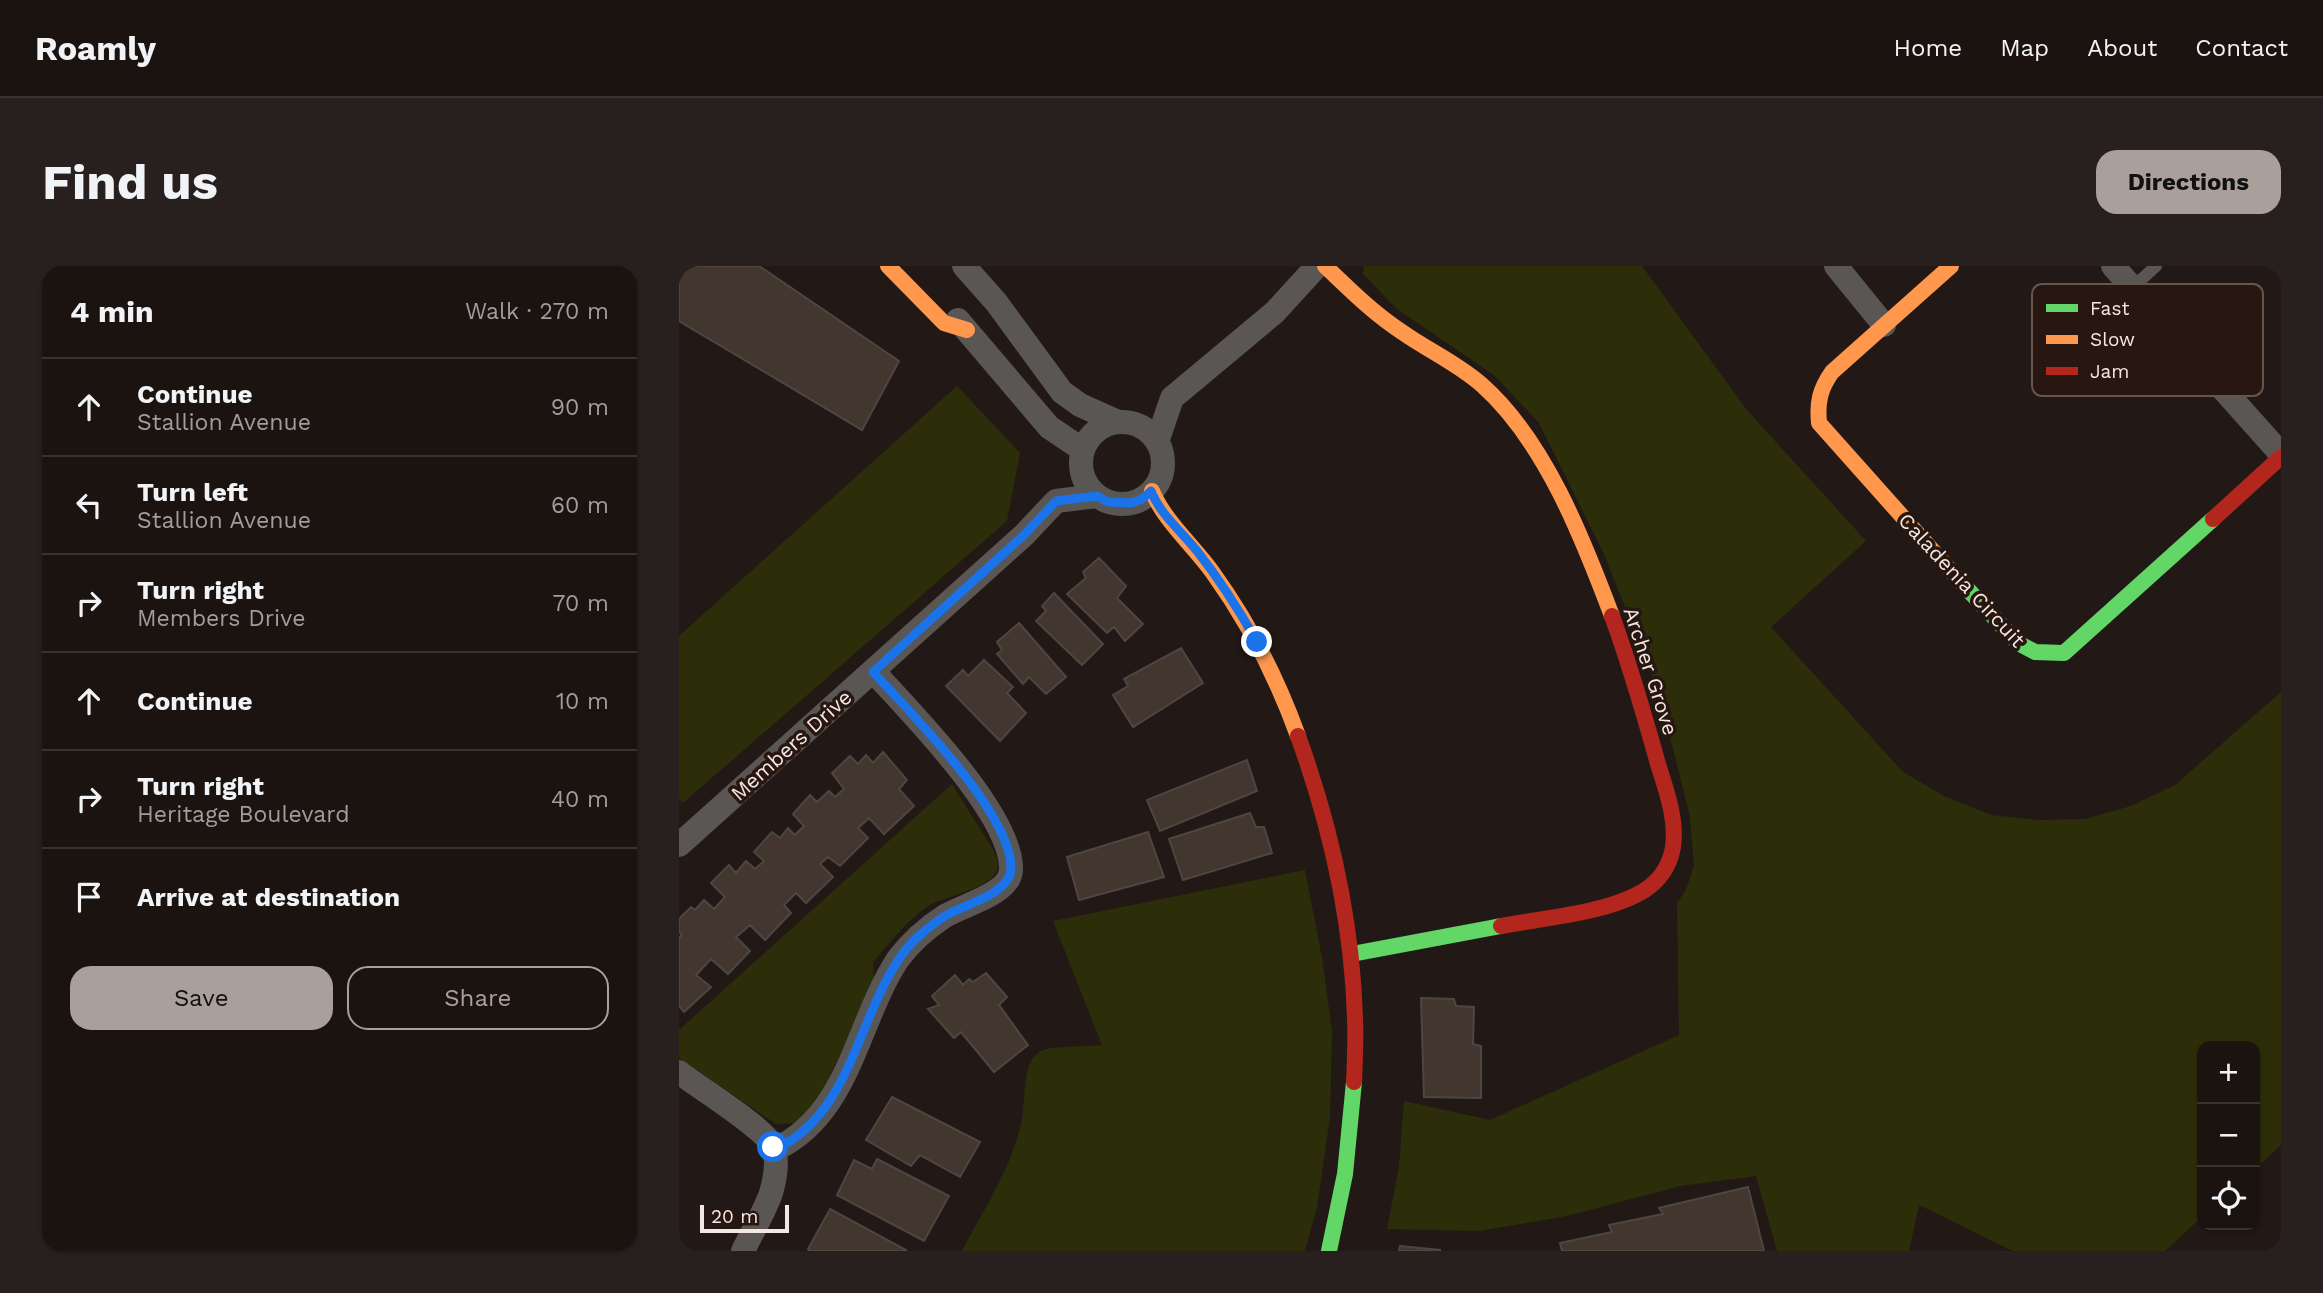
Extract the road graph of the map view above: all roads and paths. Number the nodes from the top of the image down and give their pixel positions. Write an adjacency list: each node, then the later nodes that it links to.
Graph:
1 (888, 266): 13 (street)
2 (909, 266): 13 (street)
3 (964, 266): 15 (street)
4 (1317, 266): 16 (street)
5 (1325, 266): 23 (street, Archer Grove)
6 (1836, 266): 12 (street)
7 (1951, 266): 12 (street, Caladenia Circuit)
8 (2113, 266): 10 (street, Caladenia Circuit)
9 (2157, 266): 11 (lane)
10 (2129, 284)
11 (2137, 284)
12 (1884, 325): 18 (street, Caladenia Circuit)
13 (967, 330): 17 (street)
14 (2228, 396): 18 (street, Caladenia Circuit)
15 (1118, 422): 16 (street); 17 (street)
16 (1157, 442): 19 (street)
17 (1083, 450): 20 (street)
18 (2281, 455)
19 (1151, 491): 20 (street); 23 (street)
20 (1097, 496): 21 (street, Members Drive)
21 (873, 672): 22 (street, Members Drive); 25 (street)
22 (679, 845)
23 (1352, 954): 27 (street)
24 (679, 1072): 25 (street)
25 (774, 1150): 26 (street)
26 (743, 1251)
27 (1329, 1251)

